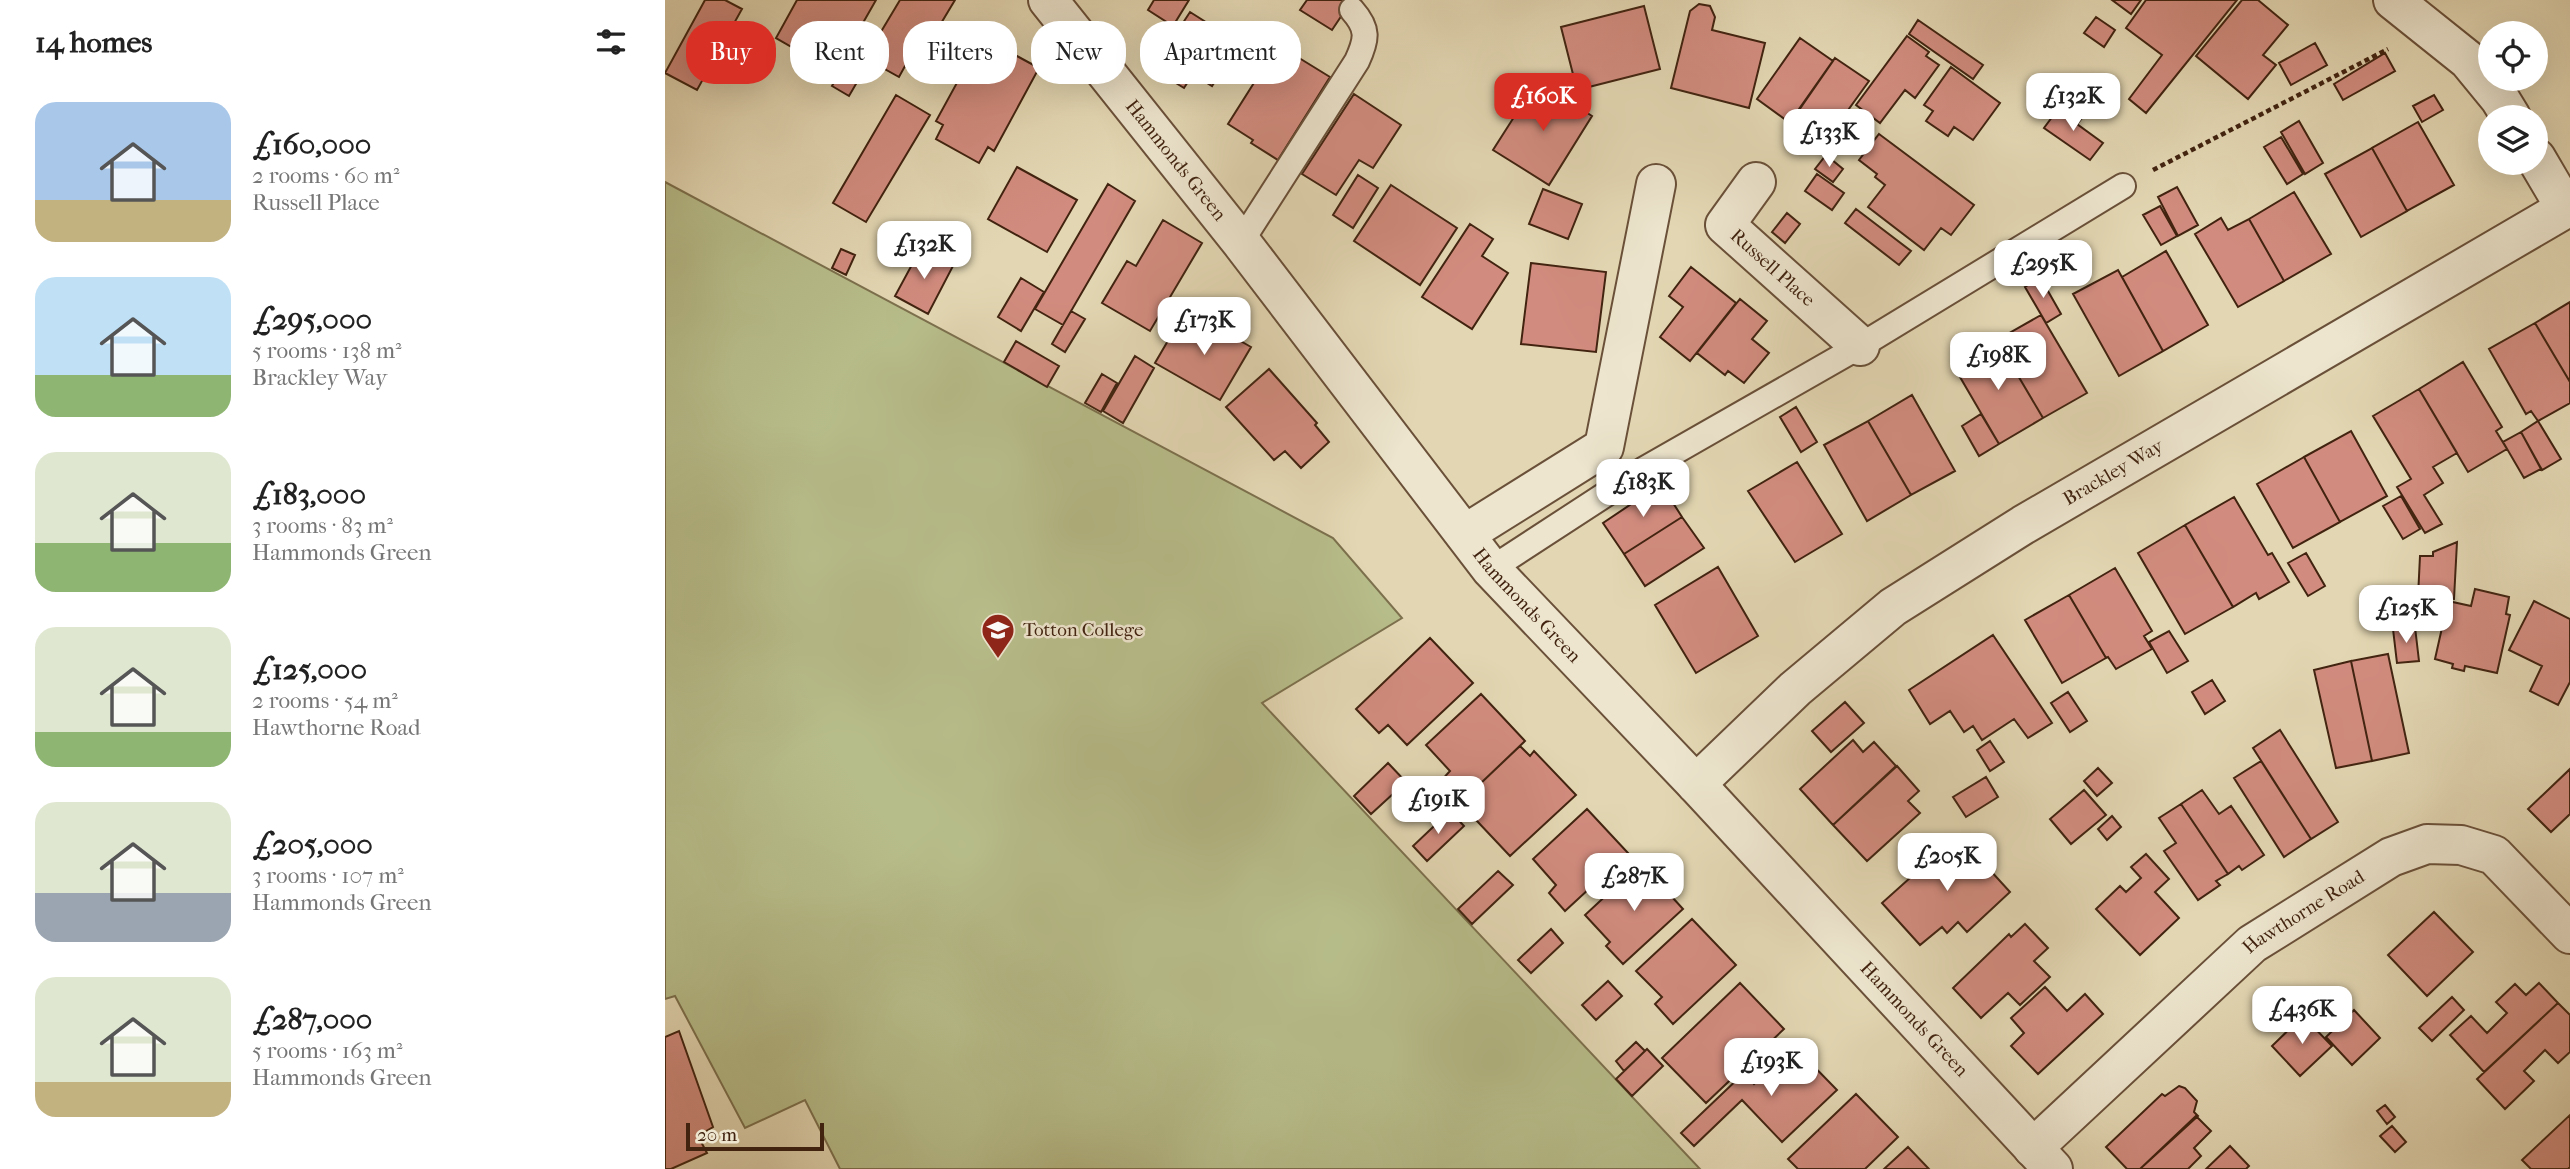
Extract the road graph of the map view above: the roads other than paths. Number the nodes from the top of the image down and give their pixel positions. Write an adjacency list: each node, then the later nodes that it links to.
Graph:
1 (1048, 0): 10 (street, Hammonds Green)
2 (2393, 0): 4 (street)
3 (1352, 10): 10 (lane)
4 (2504, 105)
5 (2547, 175): 9 (street, Brackley Way)
6 (1756, 183): 11 (street, Russell Place)
7 (1655, 184): 12 (street)
8 (2123, 186): 11 (lane)
9 (2568, 207): 14 (street, Brackley Way)
10 (1241, 242): 12 (street, Hammonds Green)
11 (1860, 346): 13 (lane)
12 (1465, 534): 13 (street, Hammonds Green)
13 (1491, 569): 14 (street, Hammonds Green)
14 (1696, 784): 16 (street, Hammonds Green)
15 (2570, 934): 16 (street, Hawthorne Road)
16 (2043, 1159)

